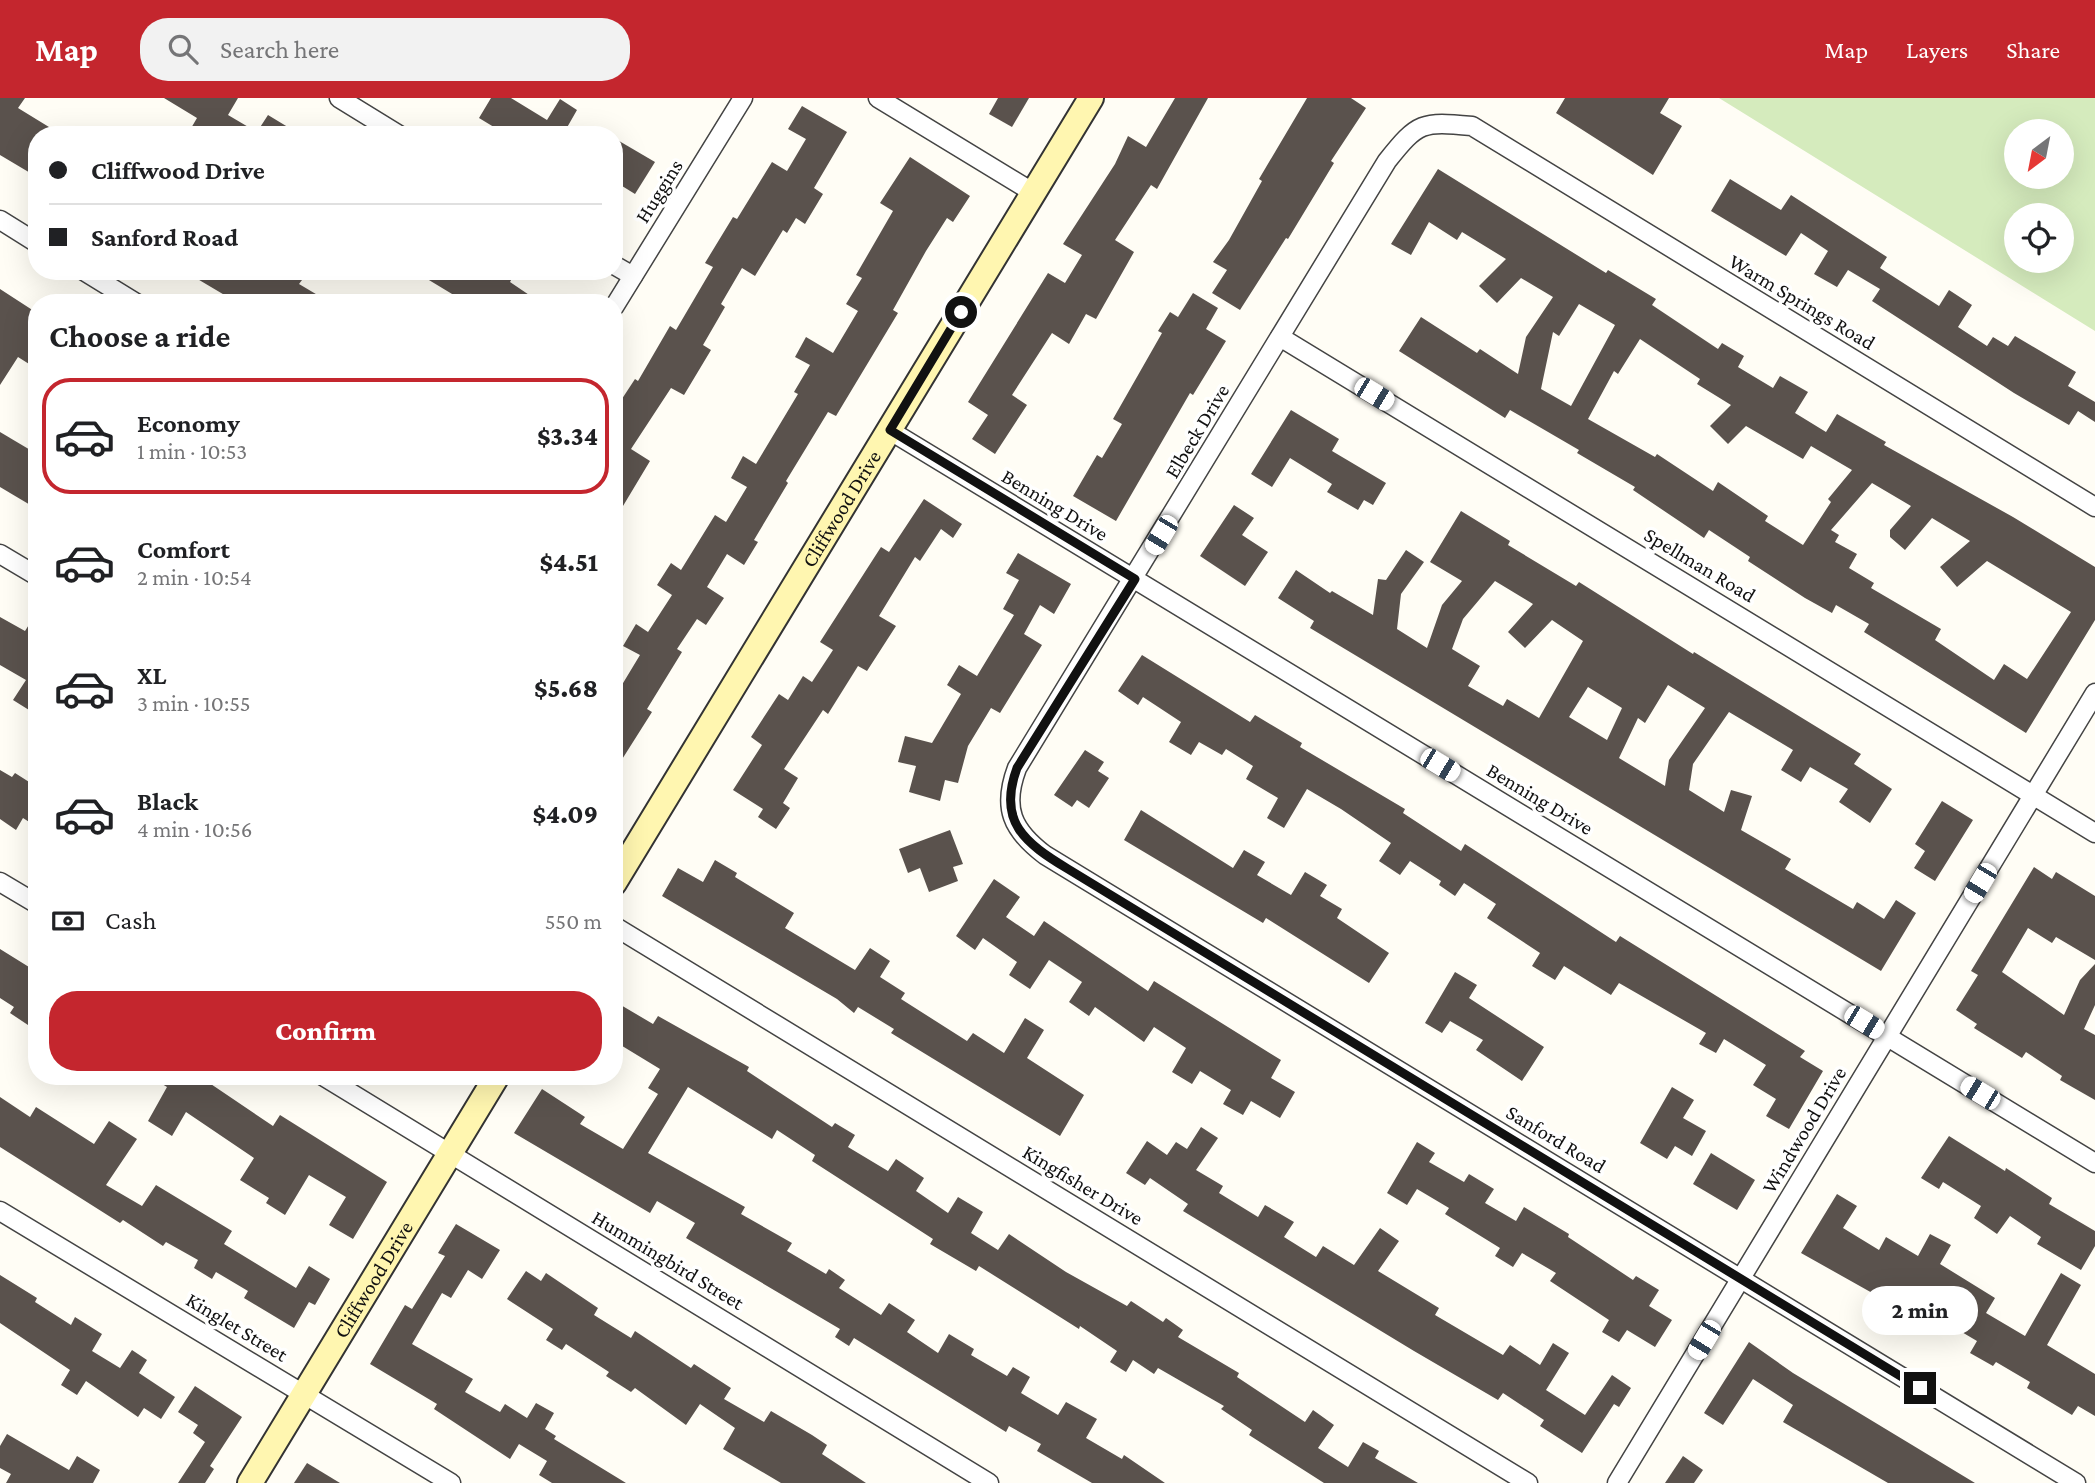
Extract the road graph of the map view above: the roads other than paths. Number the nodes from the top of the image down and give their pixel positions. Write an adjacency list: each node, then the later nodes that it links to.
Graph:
1 (339, 98): 5 (street)
2 (743, 98): 11 (street, Huggins)
3 (878, 98): 7 (street)
4 (1091, 98): 7 (street, Cliffwood Drive)
5 (384, 126)
6 (1486, 135): 15 (street, Elbeck Drive); 17 (street, Warm Springs Road)
7 (1034, 193): 16 (street, Cliffwood Drive)
8 (0, 220): 9 (street)
9 (28, 237)
10 (623, 270): 11 (street)
11 (633, 276): 14 (street, Huggins)
12 (99, 280): 13 (street)
13 (121, 294)
14 (622, 294)
15 (1280, 337): 20 (street, Elbeck Drive); 22 (street, Spellman Road)
16 (890, 430): 20 (street, Benning Drive); 25 (street, Cliffwood Drive)
17 (2095, 507)
18 (0, 554): 19 (street)
19 (28, 571)
20 (1135, 579): 23 (street, Elbeck Drive); 29 (street, Benning Drive)
21 (2095, 693): 22 (street, Windwood Drive)
22 (2033, 795): 24 (street, Spellman Road); 29 (street, Windwood Drive)
23 (1018, 829): 35 (street, Sanford Road)
24 (2095, 833)
25 (623, 868)
26 (0, 882): 27 (street)
27 (28, 899)
28 (623, 931): 40 (street, Kingfisher Drive)
29 (1887, 1037): 33 (street, Benning Drive); 35 (street, Windwood Drive)
30 (338, 1085): 32 (street, Hummingbird Street)
31 (492, 1085): 32 (street, Cliffwood Drive)
32 (450, 1153): 36 (street, Cliffwood Drive); 39 (street, Hummingbird Street)
33 (2095, 1163)
34 (0, 1211): 36 (street, Kinglet Street)
35 (1741, 1278): 41 (street, Windwood Drive); 42 (street, Sanford Road)
36 (304, 1394): 37 (street, Cliffwood Drive); 38 (street, Kinglet Street)
37 (250, 1483)
38 (451, 1483)
39 (989, 1483)
40 (1528, 1483)
41 (1617, 1483)
42 (2076, 1483)

